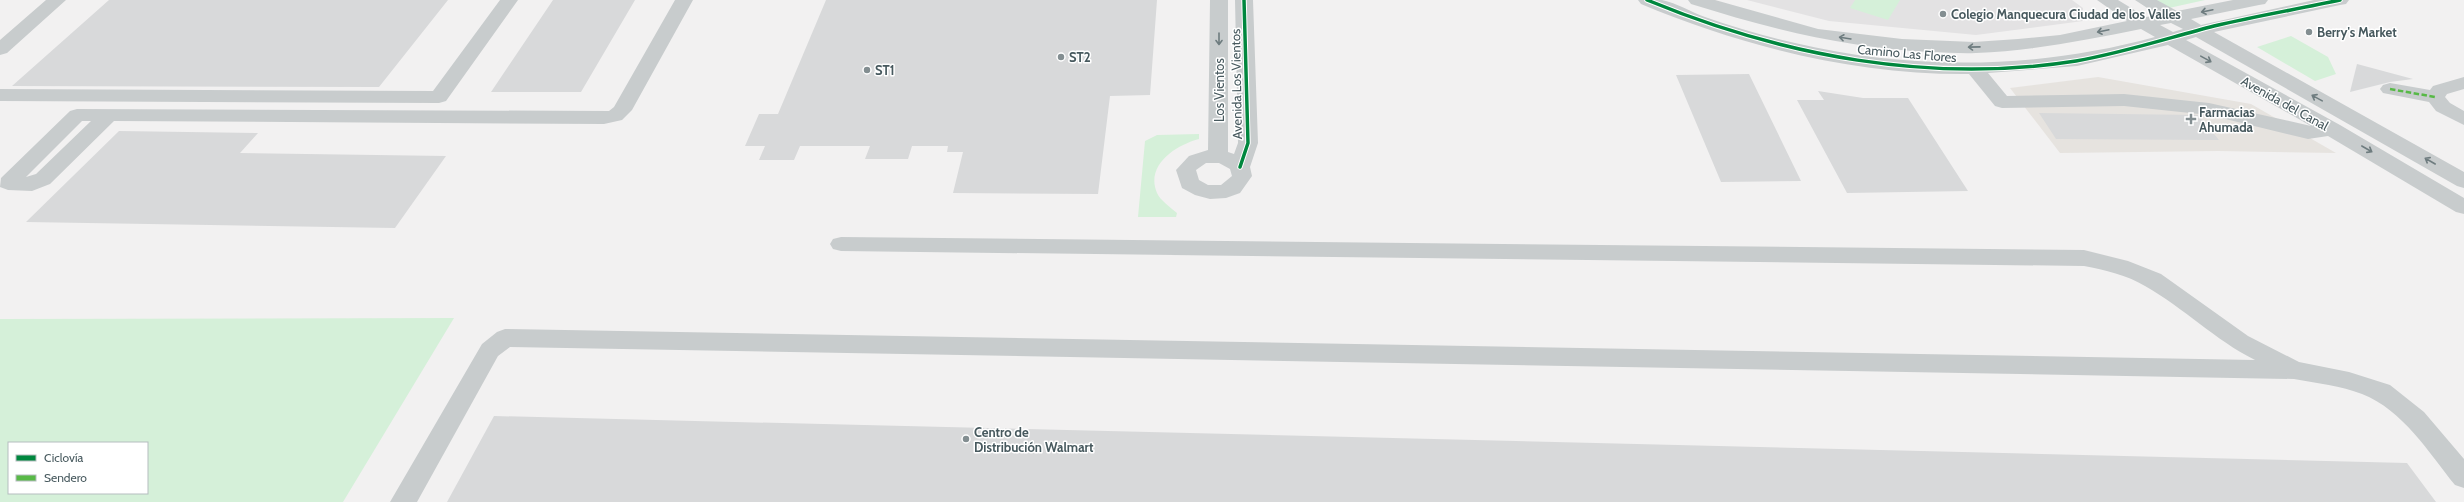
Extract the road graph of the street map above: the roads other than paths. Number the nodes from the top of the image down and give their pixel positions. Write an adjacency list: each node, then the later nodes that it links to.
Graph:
1 (57, 0): 16 (street)
2 (509, 0): 20 (street)
3 (684, 0): 23 (street)
4 (1219, 0): 27 (street, Los Vientos, one-way to 27)
5 (1244, 0): 28 (street, Avenida Los Vientos)
6 (1648, 0): 17 (street, Camino Las Flores)
7 (1697, 0): 13 (street, Camino Las Flores, one-way to 7)
8 (2106, 0): 13 (street, Avenida del Canal)
9 (2144, 0): 12 (street, Avenida del Canal)
10 (2259, 0): 12 (street, Camino Las Flores, one-way to 12)
11 (2340, 0): 14 (street, Camino Las Flores)
12 (2175, 18): 13 (street, Camino Las Flores); 14 (street, Avenida del Canal)
13 (2141, 22): 15 (street, Avenida del Canal)
14 (2198, 31): 15 (street, Camino Las Flores); 29 (street, Avenida del Canal, one-way to 14)
15 (2172, 40): 17 (street, Camino Las Flores); 22 (street, Avenida del Canal, one-way to 22)
16 (0, 49)
17 (1974, 68): 25 (street)
18 (2464, 83): 21 (street)
19 (2390, 89): 21 (street)
20 (0, 95)
21 (2435, 97): 24 (street)
22 (2283, 101): 25 (street); 26 (street, Avenida del Canal)
23 (109, 115): 23 (street)
24 (2464, 119)
25 (2253, 121): 26 (street)
26 (2333, 130): 30 (street, Avenida del Canal, one-way to 30)
27 (1218, 156): 28 (street, Avenida Los Vientos); 28 (street, Avenida Los Vientos)
28 (1240, 167)
29 (2464, 181)
30 (2464, 207)
31 (841, 244): 32 (street)
32 (2294, 370): 33 (street); 34 (street)
33 (2464, 478)
34 (403, 502)

